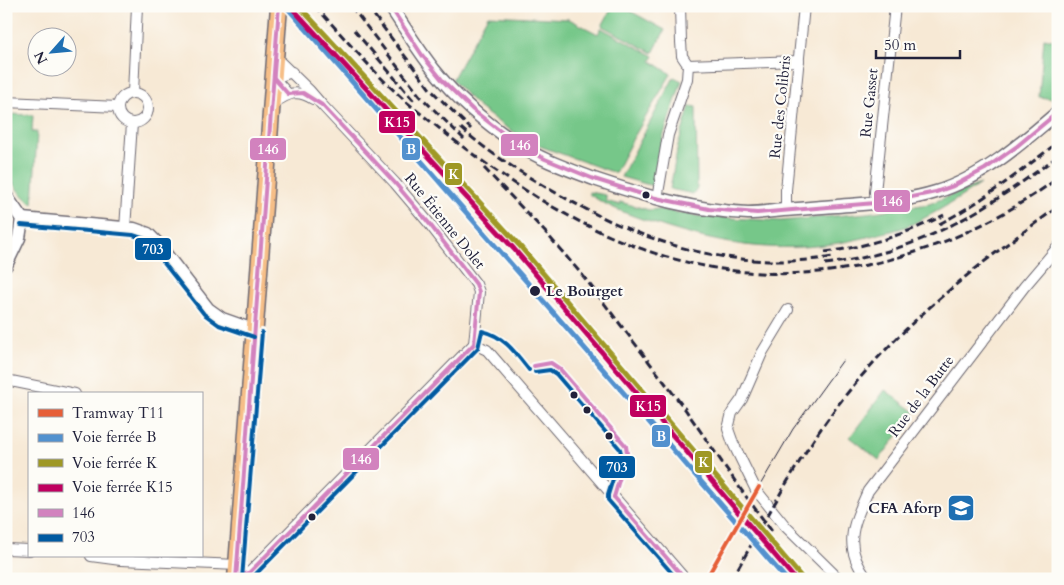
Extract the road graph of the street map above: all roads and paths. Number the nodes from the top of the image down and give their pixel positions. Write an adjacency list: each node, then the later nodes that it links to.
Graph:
1 (137, 6): 12 (street)
2 (390, 6): 21 (street)
3 (680, 6): 9 (street)
4 (804, 6): 8 (street, Rue des Colibris)
5 (895, 6): 22 (street, Rue Gasset)
6 (279, 13): 7 (main road)
7 (275, 57): 10 (street, Rue Étienne Dolet); 11 (main road)
8 (799, 61): 9 (street); 23 (street, Rue des Colibris)
9 (688, 65): 21 (street)
10 (292, 72): 11 (street); 16 (street, Rue Étienne Dolet)
11 (274, 78): 13 (street); 15 (main road)
12 (134, 93): 17 (street); 19 (street)
13 (288, 94): 15 (street); 16 (street, Rue Étienne Dolet)
14 (6, 102): 17 (street)
15 (272, 104): 29 (main road)
16 (322, 105): 30 (street, Rue Étienne Dolet)
17 (118, 107): 19 (street)
18 (1058, 112): 22 (street)
19 (132, 123): 25 (street)
20 (6, 196): 24 (street)
21 (657, 199): 23 (street)
22 (876, 203): 23 (street)
23 (786, 210)
24 (22, 219): 25 (street); 27 (street)
25 (125, 229): 29 (street)
26 (1058, 247): 39 (street, Rue de la Butte)
27 (6, 265)
28 (788, 310): 38 (street)
29 (256, 331): 36 (main road)
30 (474, 344): 36 (street); 37 (street)
31 (6, 380): 32 (street)
32 (64, 392)
33 (6, 549): 34 (street)
34 (28, 550)
35 (106, 558): 36 (street)
36 (237, 574)
37 (685, 579)
38 (839, 579)
39 (867, 579)

